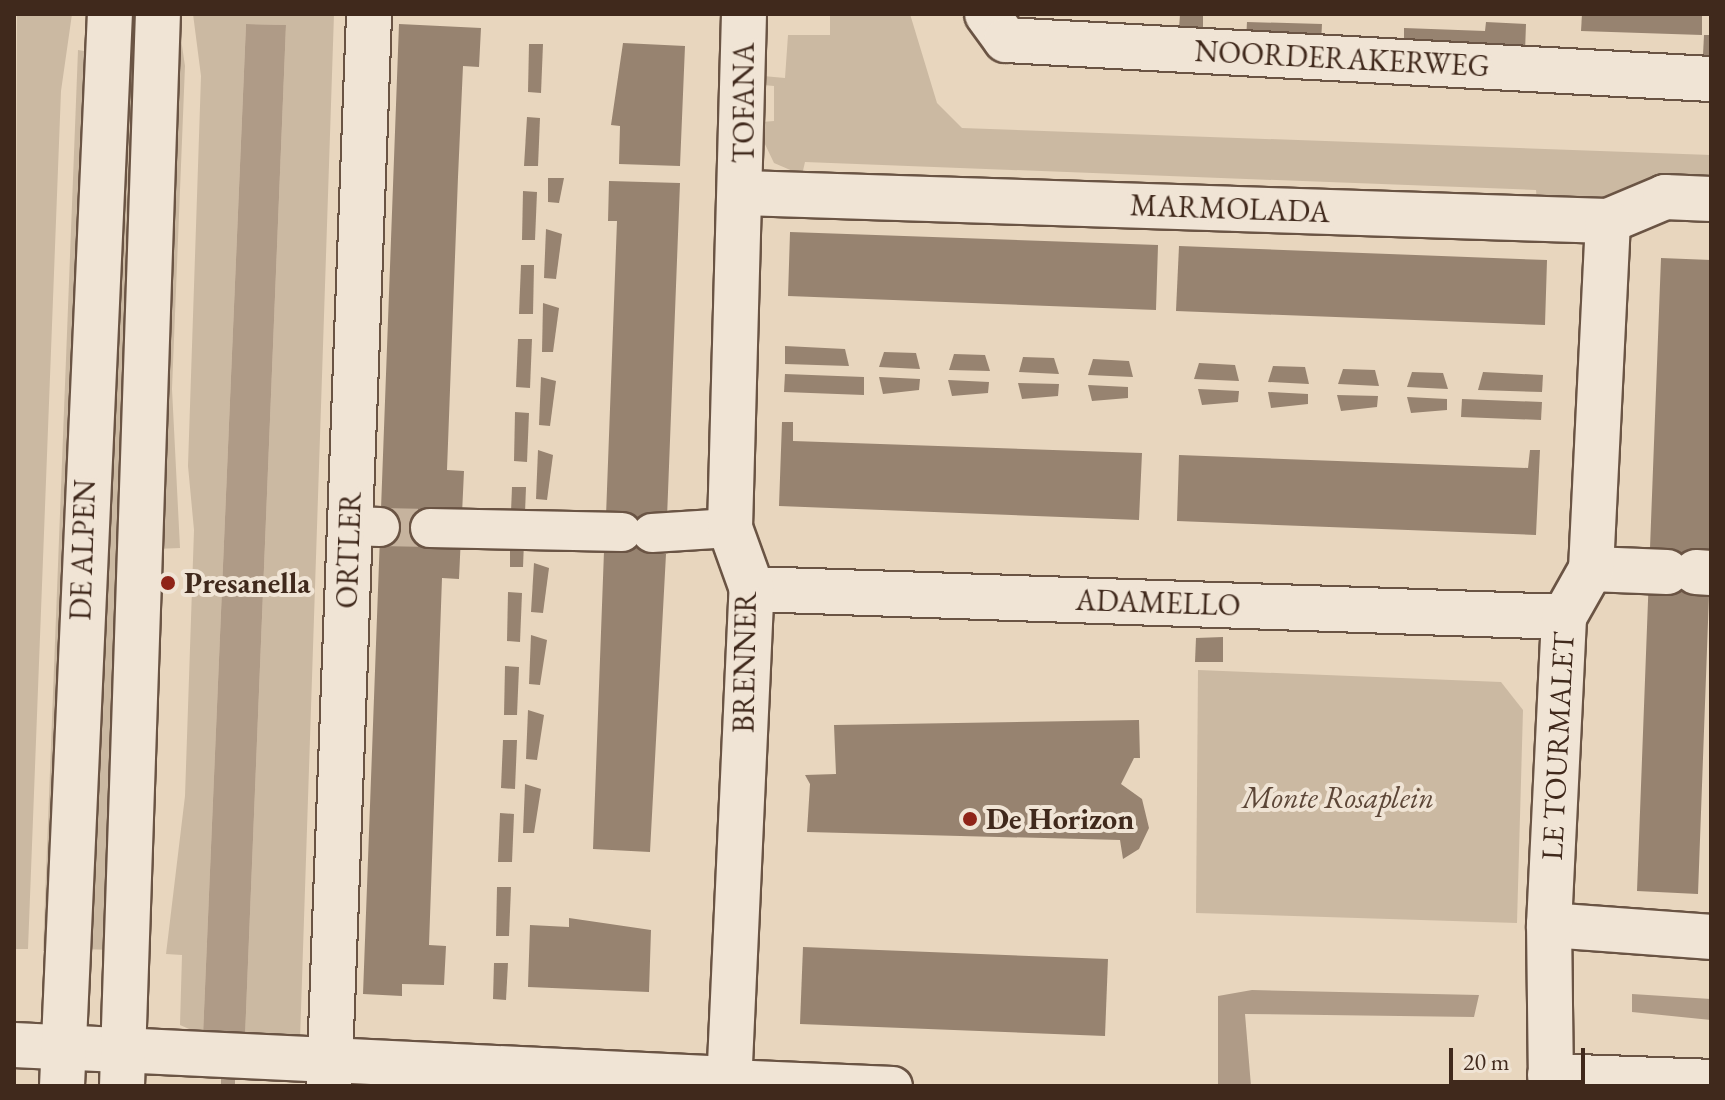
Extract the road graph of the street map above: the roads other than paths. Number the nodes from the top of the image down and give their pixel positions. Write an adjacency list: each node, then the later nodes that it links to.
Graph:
1 (110, 14): 19 (street, DE ALPEN)
2 (158, 14): 20 (street, DE ALPEN)
3 (369, 14): 21 (street, ORTLER)
4 (744, 14): 7 (street, TOFANA)
5 (987, 14): 6 (street, NOORDERAKERWEG)
6 (1711, 79)
7 (743, 193): 9 (street, MARMOLADA); 11 (street, BRENNER)
8 (1711, 199): 9 (street, MARMOLADA)
9 (1608, 221): 12 (street, LE TOURMALET)
10 (430, 528): 11 (street)
11 (730, 528): 14 (street, BRENNER)
12 (1591, 569): 13 (street); 15 (street, LE TOURMALET)
13 (1691, 572)
14 (752, 589): 15 (street, ADAMELLO); 24 (street, BRENNER)
15 (1564, 617): 16 (street, LE TOURMALET)
16 (1549, 925): 17 (street); 22 (street, LE TOURMALET)
17 (1711, 937)
18 (14, 1045): 19 (street)
19 (63, 1067): 20 (street)
20 (123, 1068): 21 (street)
21 (330, 1075): 24 (street)
22 (1550, 1081): 23 (street)
23 (1711, 1082)
24 (729, 1083): 25 (street)
25 (893, 1086)

